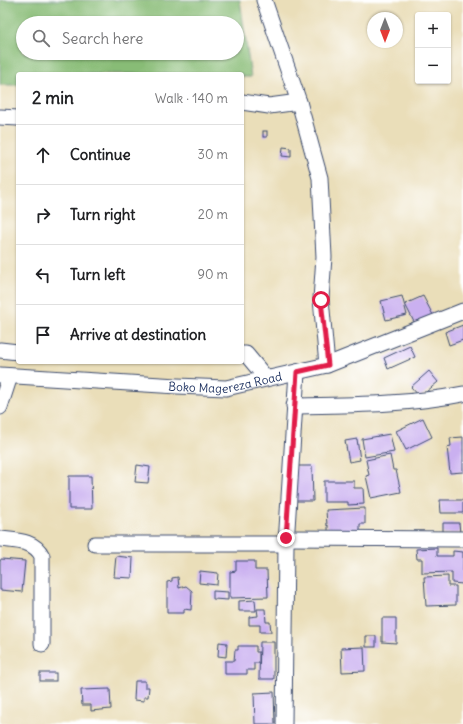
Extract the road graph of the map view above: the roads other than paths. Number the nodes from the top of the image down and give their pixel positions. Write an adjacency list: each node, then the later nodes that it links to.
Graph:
1 (264, 0): 3 (street)
2 (244, 102): 3 (street)
3 (299, 102): 10 (street)
4 (0, 116): 5 (street)
5 (16, 118)
6 (463, 311): 10 (street, Boko Magereza Road)
7 (0, 350): 8 (street)
8 (16, 352)
9 (244, 354): 13 (street)
10 (328, 365): 11 (street, Boko Magereza Road)
11 (297, 372): 13 (street, Boko Magereza Road); 15 (street)
12 (5, 376): 13 (street, Boko Magereza Road); 16 (street)
13 (266, 378)
14 (463, 394): 15 (street)
15 (294, 406): 19 (street)
16 (0, 407)
17 (0, 539): 21 (street)
18 (463, 539): 19 (street)
19 (286, 541): 20 (street); 22 (street)
20 (95, 544)
21 (42, 644)
22 (284, 724)

